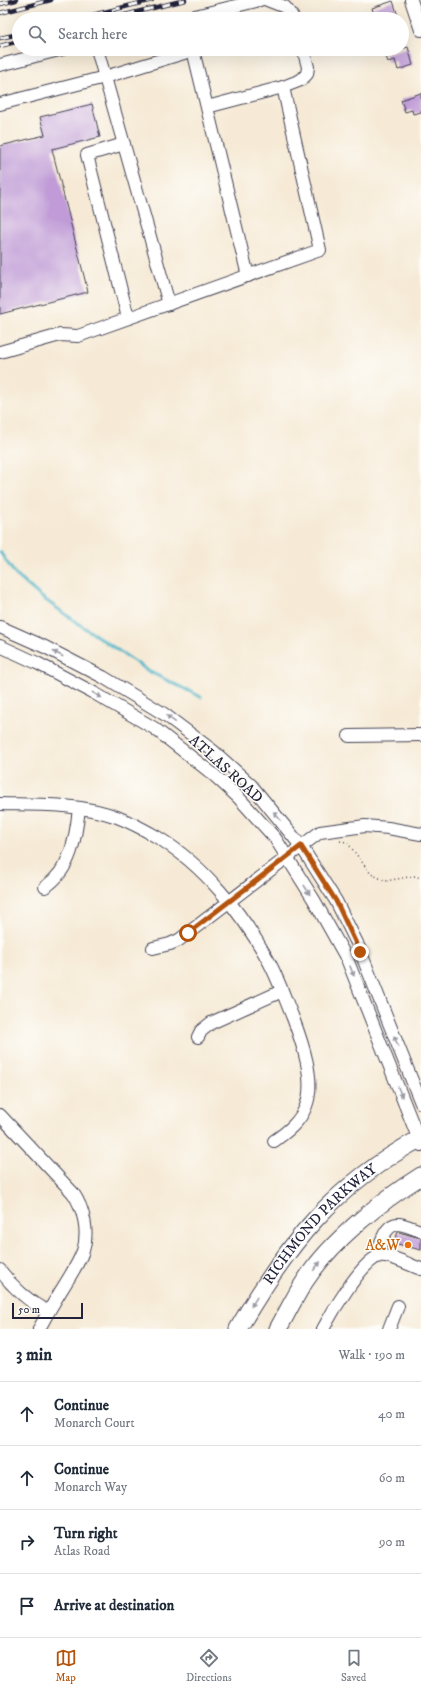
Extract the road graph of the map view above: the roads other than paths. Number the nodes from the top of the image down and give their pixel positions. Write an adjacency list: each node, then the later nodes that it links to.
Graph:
1 (260, 0): 4 (street)
2 (267, 0): 5 (street)
3 (411, 0): 6 (street)
4 (212, 12)
5 (289, 12)
6 (421, 30)
7 (35, 56): 12 (street)
8 (99, 56): 13 (street)
9 (175, 56): 13 (street)
10 (196, 56): 16 (street)
11 (305, 56): 14 (street)
12 (0, 65)
13 (105, 77): 15 (street); 17 (street)
14 (283, 87): 16 (street); 18 (street)
15 (0, 104)
16 (207, 107): 18 (street)
17 (124, 144): 19 (street); 20 (street)
18 (248, 276): 19 (street)
19 (169, 304): 20 (street)
20 (128, 318): 21 (street)
21 (0, 352)
22 (0, 627): 29 (street, ATLAS ROAD, one-way to 22)
23 (0, 646): 30 (street, ATLAS ROAD, one-way to 30)
24 (421, 735): 25 (street)
25 (349, 736)
26 (0, 804): 27 (street)
27 (79, 808): 31 (street); 32 (street)
28 (421, 834): 29 (street)
29 (301, 846): 30 (street); 36 (street, ATLAS ROAD, one-way to 29)
30 (287, 857): 32 (street); 39 (street, ATLAS ROAD, one-way to 39)
31 (45, 887)
32 (229, 902): 33 (street); 34 (street)
33 (153, 948)
34 (282, 991): 35 (street); 38 (street)
35 (198, 1037)
36 (421, 1103)
37 (0, 1115): 46 (street)
38 (274, 1141)
39 (420, 1141): 48 (highway, RICHMOND PARKWAY, one-way to 48)
40 (421, 1176): 49 (highway, RICHMOND PARKWAY, one-way to 40)
41 (421, 1231): 42 (street)
42 (378, 1256): 43 (street); 50 (street)
43 (421, 1269)
44 (0, 1270): 46 (street)
45 (398, 1306): 51 (street)
46 (48, 1312): 47 (street)
47 (40, 1329)
48 (238, 1329)
49 (278, 1329)
50 (323, 1329)
51 (389, 1329)

